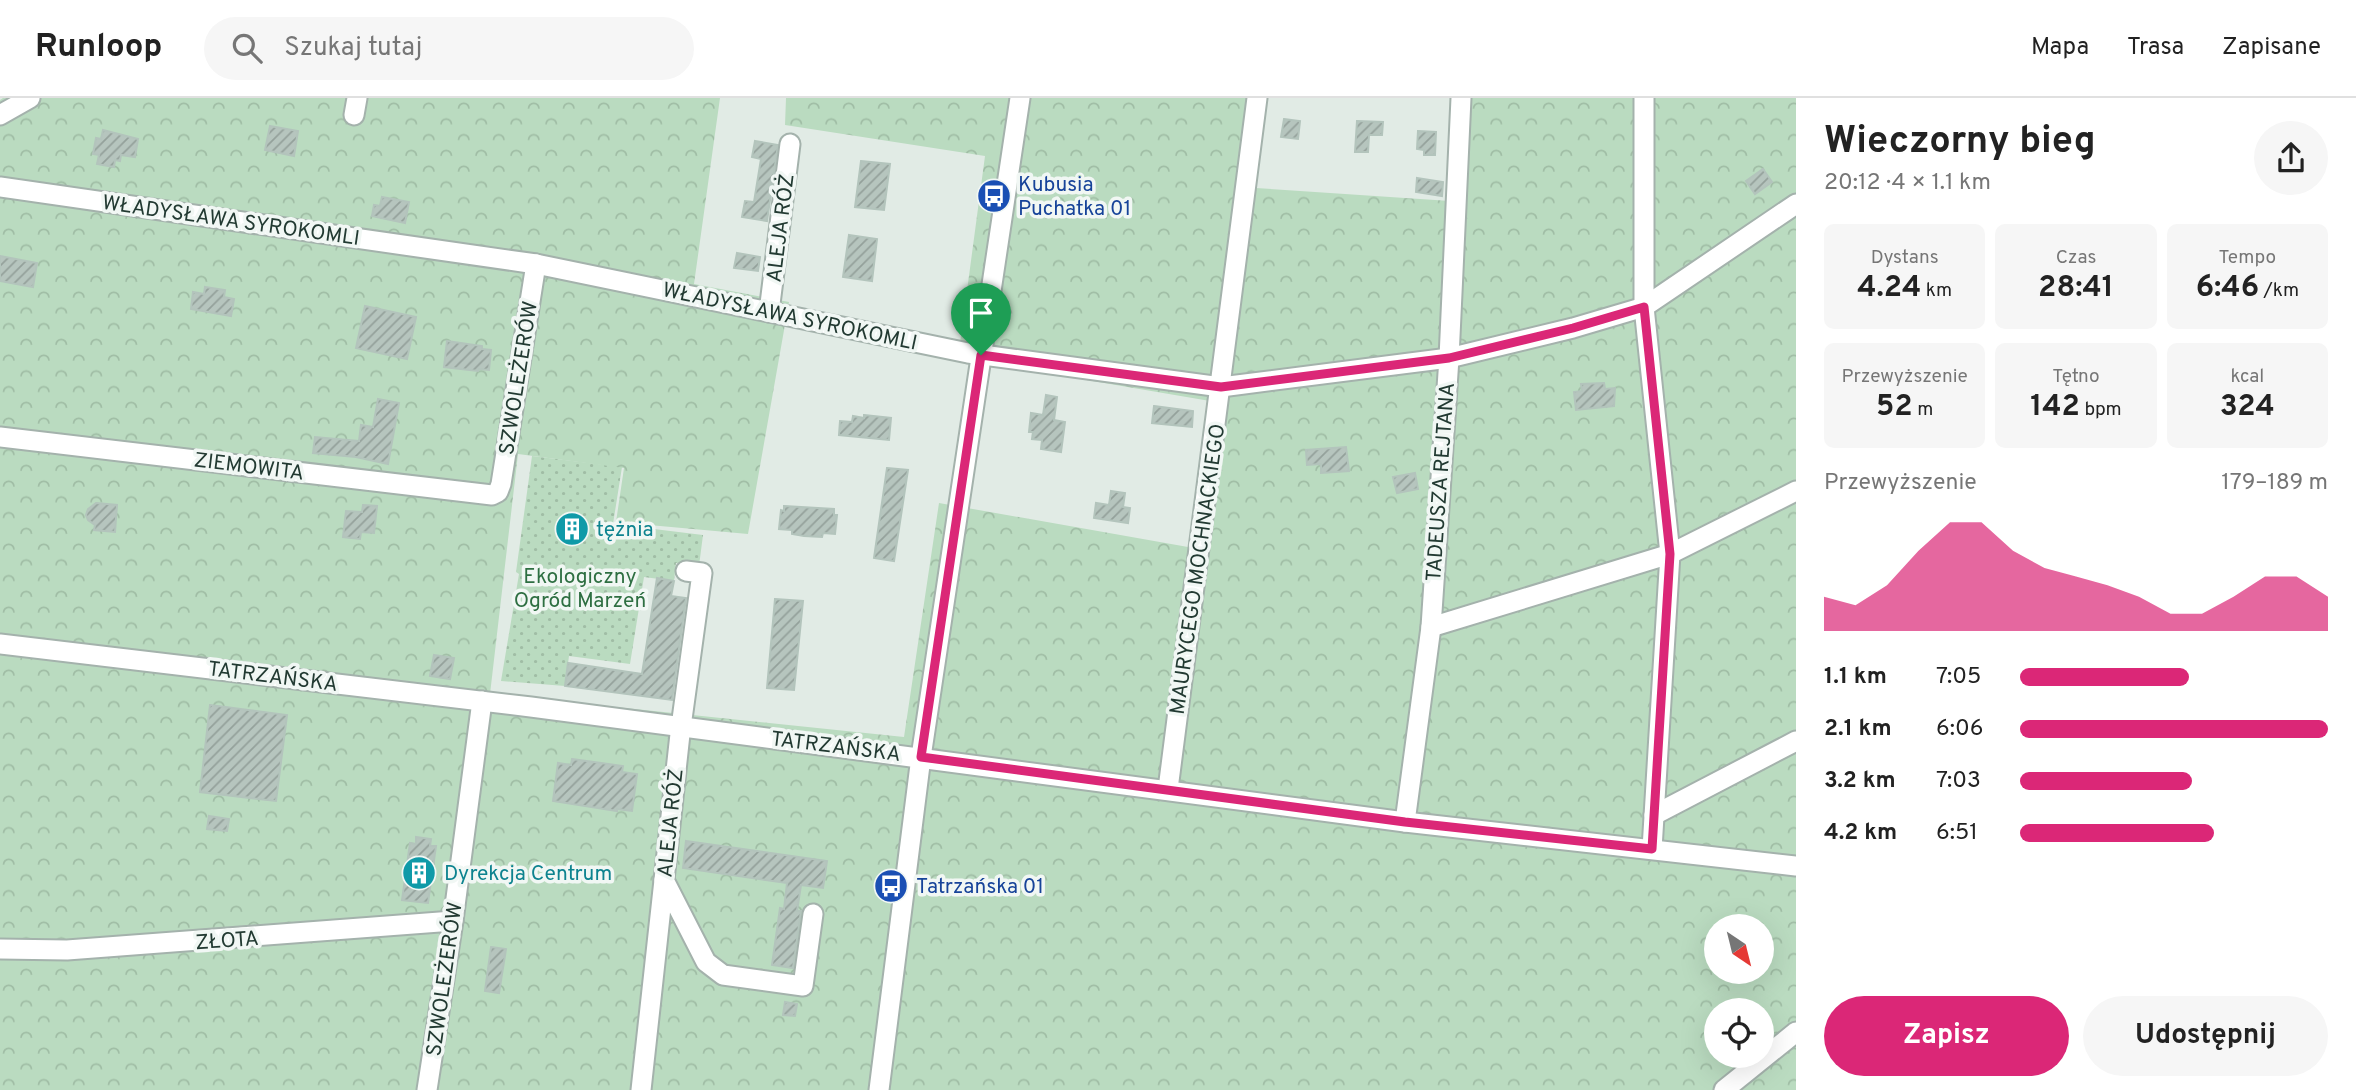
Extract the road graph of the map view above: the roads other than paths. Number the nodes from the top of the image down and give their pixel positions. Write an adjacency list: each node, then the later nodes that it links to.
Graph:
1 (30, 98): 6 (street)
2 (1020, 98): 13 (street)
3 (1257, 98): 15 (street, MAURYCEGO MOCHNACKIEGO)
4 (1461, 98): 14 (street, TADEUSZA REJTANA)
5 (1644, 98): 11 (street)
6 (0, 115)
7 (790, 144): 12 (street, ALEJA RÓŻ)
8 (0, 187): 10 (street, WŁADYSŁAWA SYROKOMLI)
9 (1796, 204): 11 (street, WŁADYSŁAWA SYROKOMLI)
10 (536, 264): 12 (street, WŁADYSŁAWA SYROKOMLI); 18 (street, SZWOLEŻERÓW)
11 (1644, 307): 14 (street, WŁADYSŁAWA SYROKOMLI); 19 (street)
12 (769, 312): 13 (street, WŁADYSŁAWA SYROKOMLI)
13 (981, 355): 15 (street, WŁADYSŁAWA SYROKOMLI); 26 (street)
14 (1449, 358): 15 (street, WŁADYSŁAWA SYROKOMLI); 21 (street, TADEUSZA REJTANA)
15 (1221, 387): 27 (street, MAURYCEGO MOCHNACKIEGO)
16 (0, 437): 18 (street, ZIEMOWITA)
17 (1796, 491): 19 (street)
18 (498, 492)
19 (1670, 554): 21 (street); 28 (street)
20 (686, 572): 24 (street, ALEJA RÓŻ)
21 (1431, 627): 29 (street, TADEUSZA REJTANA)
22 (0, 643): 23 (street, TATRZAŃSKA)
23 (482, 701): 24 (street, TATRZAŃSKA); 34 (street, SZWOLEŻERÓW)
24 (681, 727): 26 (street, TATRZAŃSKA); 32 (street, ALEJA RÓŻ)
25 (1796, 741): 28 (street)
26 (921, 757): 27 (street, TATRZAŃSKA); 39 (street)
27 (1168, 789): 29 (street, TATRZAŃSKA)
28 (1654, 815): 30 (street)
29 (1405, 822): 30 (street, TATRZAŃSKA)
30 (1652, 849): 31 (street, TATRZAŃSKA)
31 (1796, 866)
32 (664, 880): 33 (street); 38 (street, ALEJA RÓŻ)
33 (813, 914)
34 (453, 921): 35 (street, ZŁOTA); 37 (street, SZWOLEŻERÓW)
35 (0, 949)
36 (1796, 1032): 40 (street)
37 (427, 1090)
38 (641, 1090)
39 (879, 1090)
40 (1724, 1090)

